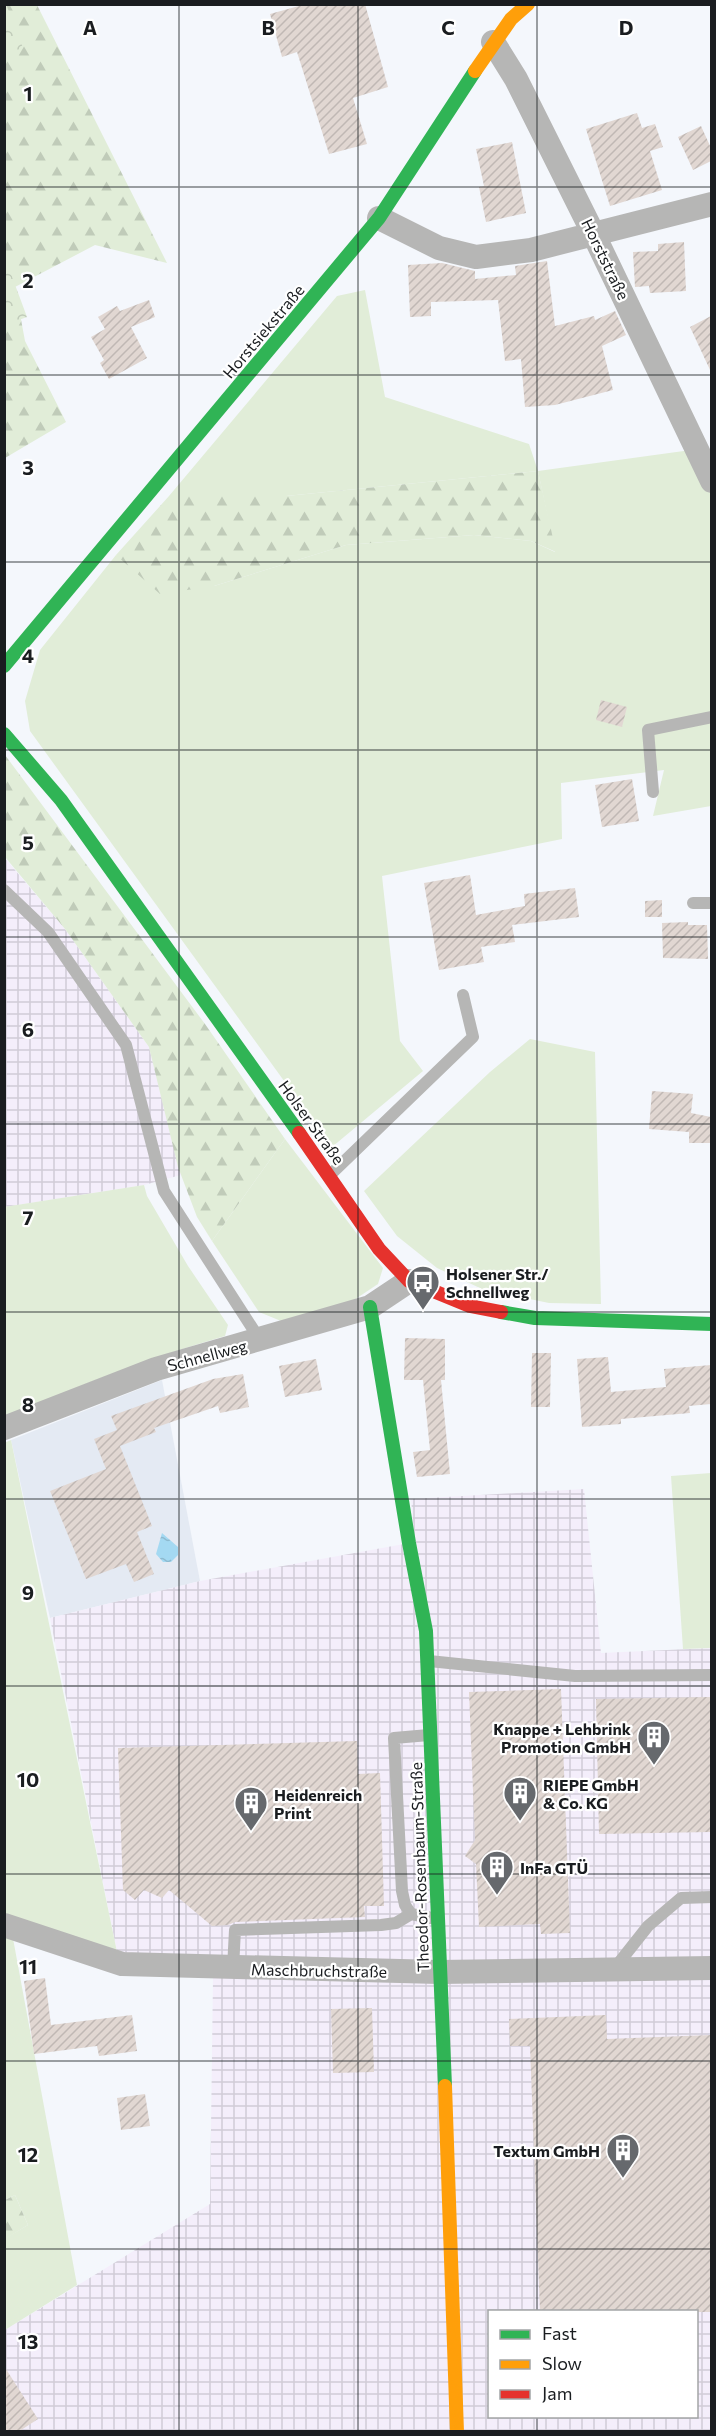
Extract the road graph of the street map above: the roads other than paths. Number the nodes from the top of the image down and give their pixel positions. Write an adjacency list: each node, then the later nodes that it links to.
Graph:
1 (528, 4): 2 (street, Horstsiekstraße)
2 (493, 42): 4 (street, Horstsiekstraße); 5 (street, Horststraße)
3 (711, 204): 5 (street)
4 (379, 218): 5 (street); 7 (street, Horstsiekstraße)
5 (593, 233): 6 (street, Horststraße)
6 (711, 481)
7 (4, 666)
8 (711, 717): 10 (lane)
9 (4, 734): 15 (street, Holser Straße)
10 (653, 792)
11 (4, 890): 19 (lane)
12 (693, 903): 13 (lane)
13 (711, 903)
14 (463, 995): 15 (lane)
15 (329, 1175): 16 (street, Holser Straße)
16 (409, 1281): 17 (street, Schnellweg); 18 (street, Holser Straße)
17 (370, 1307): 19 (street, Schnellweg); 21 (street, Theodor-Rosenbaum-Straße)
18 (711, 1324)
19 (260, 1340): 20 (street, Schnellweg)
20 (4, 1428)
21 (428, 1661): 22 (lane); 23 (street, Theodor-Rosenbaum-Straße)
22 (711, 1675)
23 (431, 1735): 25 (lane); 26 (street, Theodor-Rosenbaum-Straße)
24 (711, 1897): 30 (lane)
25 (411, 1914): 26 (lane); 28 (lane)
26 (437, 1919): 31 (street, Theodor-Rosenbaum-Straße)
27 (4, 1925): 28 (street, Maschbruchstraße)
28 (233, 1968): 31 (street, Maschbruchstraße)
29 (711, 1968): 30 (street, Maschbruchstraße)
30 (613, 1970): 31 (street, Maschbruchstraße)
31 (439, 1972): 32 (street, Theodor-Rosenbaum-Straße)
32 (457, 2432)

